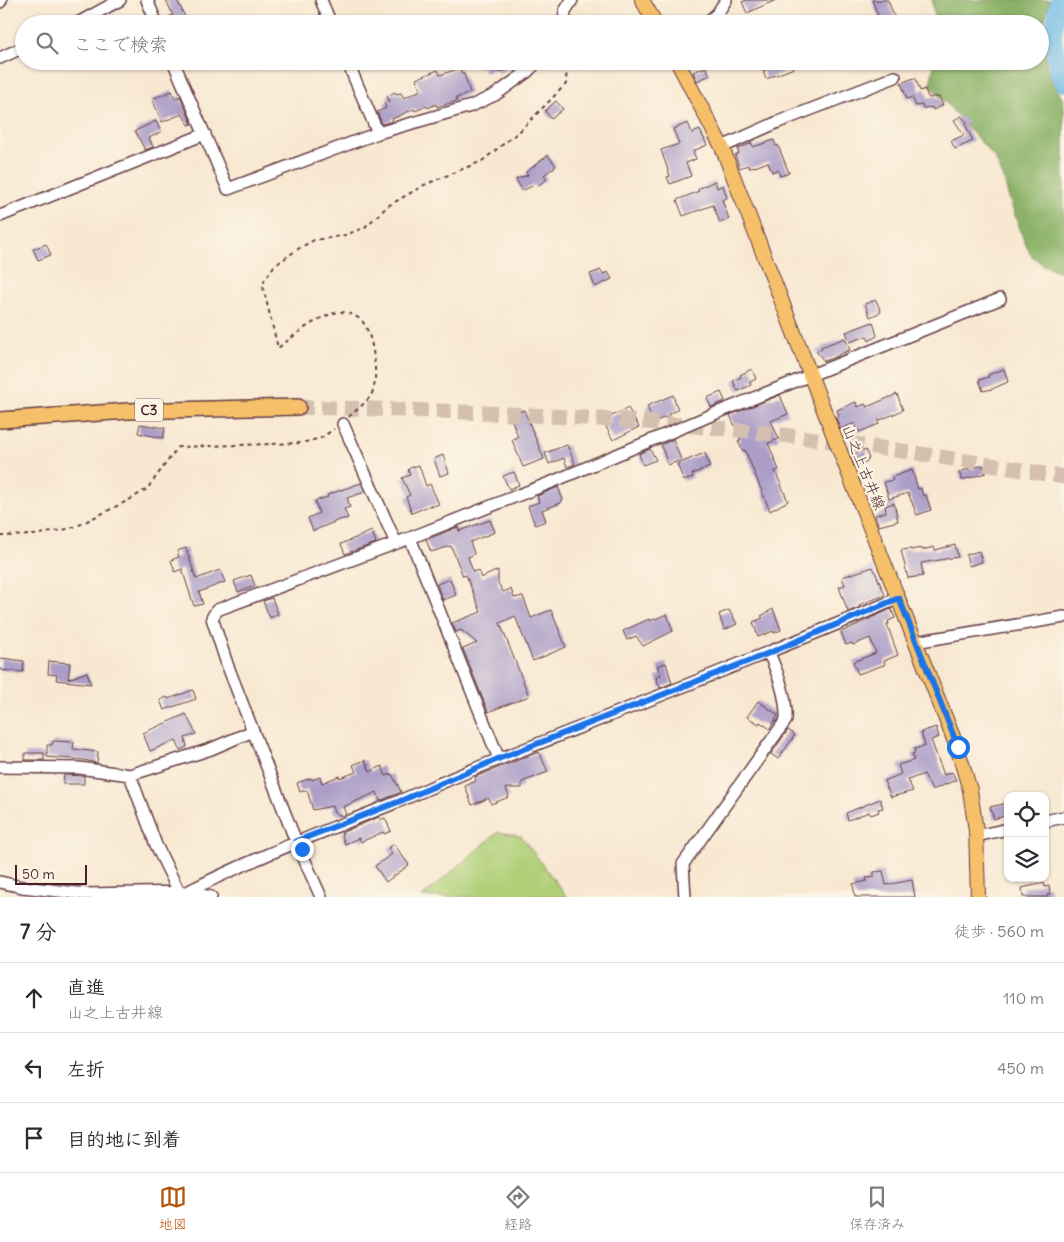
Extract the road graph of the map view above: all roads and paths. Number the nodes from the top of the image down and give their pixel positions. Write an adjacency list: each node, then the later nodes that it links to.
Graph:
1 (120, 0): 7 (street)
2 (147, 0): 8 (street)
3 (321, 0): 9 (street)
4 (572, 0): 10 (street)
5 (642, 0): 11 (main road)
6 (726, 0): 12 (street)
7 (92, 15)
8 (153, 15)
9 (327, 15)
10 (565, 15)
11 (651, 15)
12 (716, 15)
13 (15, 51): 14 (street)
14 (0, 58)
15 (177, 70): 22 (street)
16 (351, 70): 21 (street)
17 (529, 70): 21 (street)
18 (567, 70): 29 (path)
19 (682, 70): 23 (main road, 山之上古井線)
20 (895, 77): 23 (street)
21 (378, 133): 22 (street)
22 (204, 134): 24 (street)
23 (722, 147): 26 (main road, 山之上古井線)
24 (0, 216)
25 (1000, 299): 26 (street)
26 (811, 375): 31 (street); 33 (main road, 山之上古井線)
27 (298, 407): 28 (highway, C3)
28 (0, 420)
29 (343, 424): 30 (path); 32 (street)
30 (0, 536)
31 (410, 538): 32 (street); 38 (street)
32 (396, 543): 37 (street)
33 (899, 598): 35 (main road, 山之上古井線); 36 (street)
34 (1064, 616): 35 (street)
35 (915, 642): 44 (main road, 山之上古井線)
36 (769, 653): 38 (street); 50 (street)
37 (253, 731): 40 (street); 45 (street)
38 (498, 759): 45 (street)
39 (0, 767): 40 (street)
40 (130, 775): 47 (street)
41 (1064, 817): 42 (street)
42 (1049, 820)
43 (1004, 831): 44 (street)
44 (976, 836): 51 (main road, 山之上古井線)
45 (297, 841): 47 (street); 49 (street)
46 (0, 882): 47 (street)
47 (186, 894): 48 (street)
48 (211, 897)
49 (321, 897)
50 (685, 897)
51 (978, 897)

